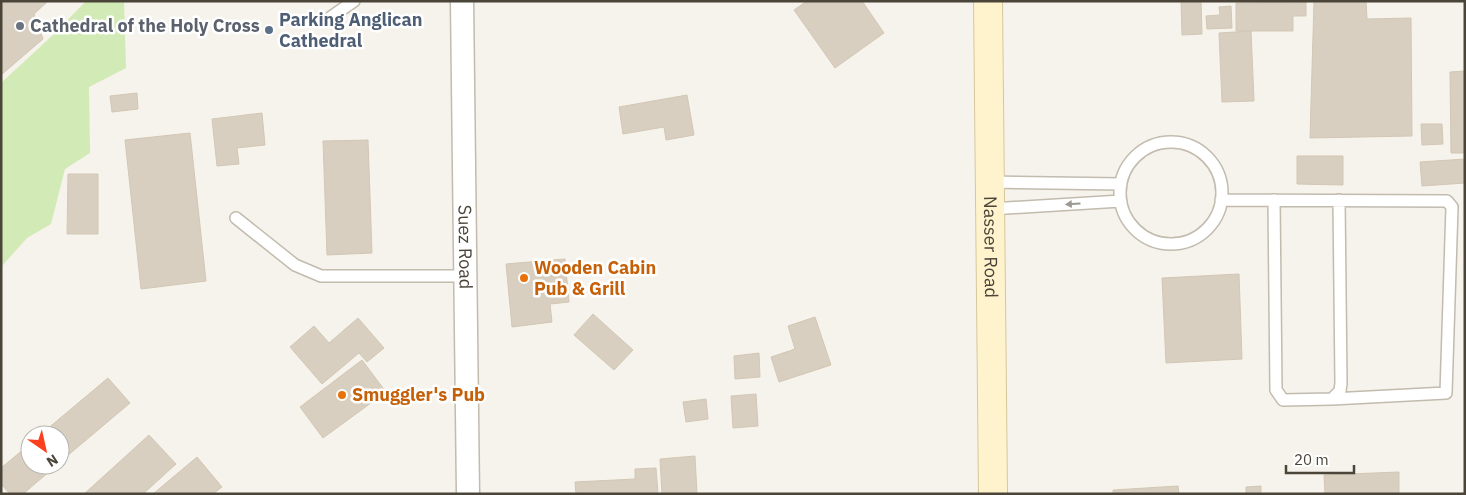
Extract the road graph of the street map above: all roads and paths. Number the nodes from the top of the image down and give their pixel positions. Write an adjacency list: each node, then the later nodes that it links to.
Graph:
1 (354, 1): 4 (lane)
2 (462, 1): 13 (street, Suez Road)
3 (988, 1): 5 (main road, Nasser Road)
4 (330, 18)
5 (990, 182): 6 (lane); 11 (main road, Nasser Road)
6 (1121, 184): 7 (lane); 10 (lane)
7 (1221, 200): 8 (lane); 10 (lane)
8 (1274, 200): 9 (lane); 14 (lane)
9 (1339, 200): 14 (lane); 14 (lane)
10 (1121, 201): 11 (lane, one-way to 11)
11 (991, 209): 16 (main road, Nasser Road)
12 (236, 218): 13 (lane)
13 (466, 276): 15 (street, Suez Road)
14 (1332, 400)
15 (468, 494)
16 (993, 494)

